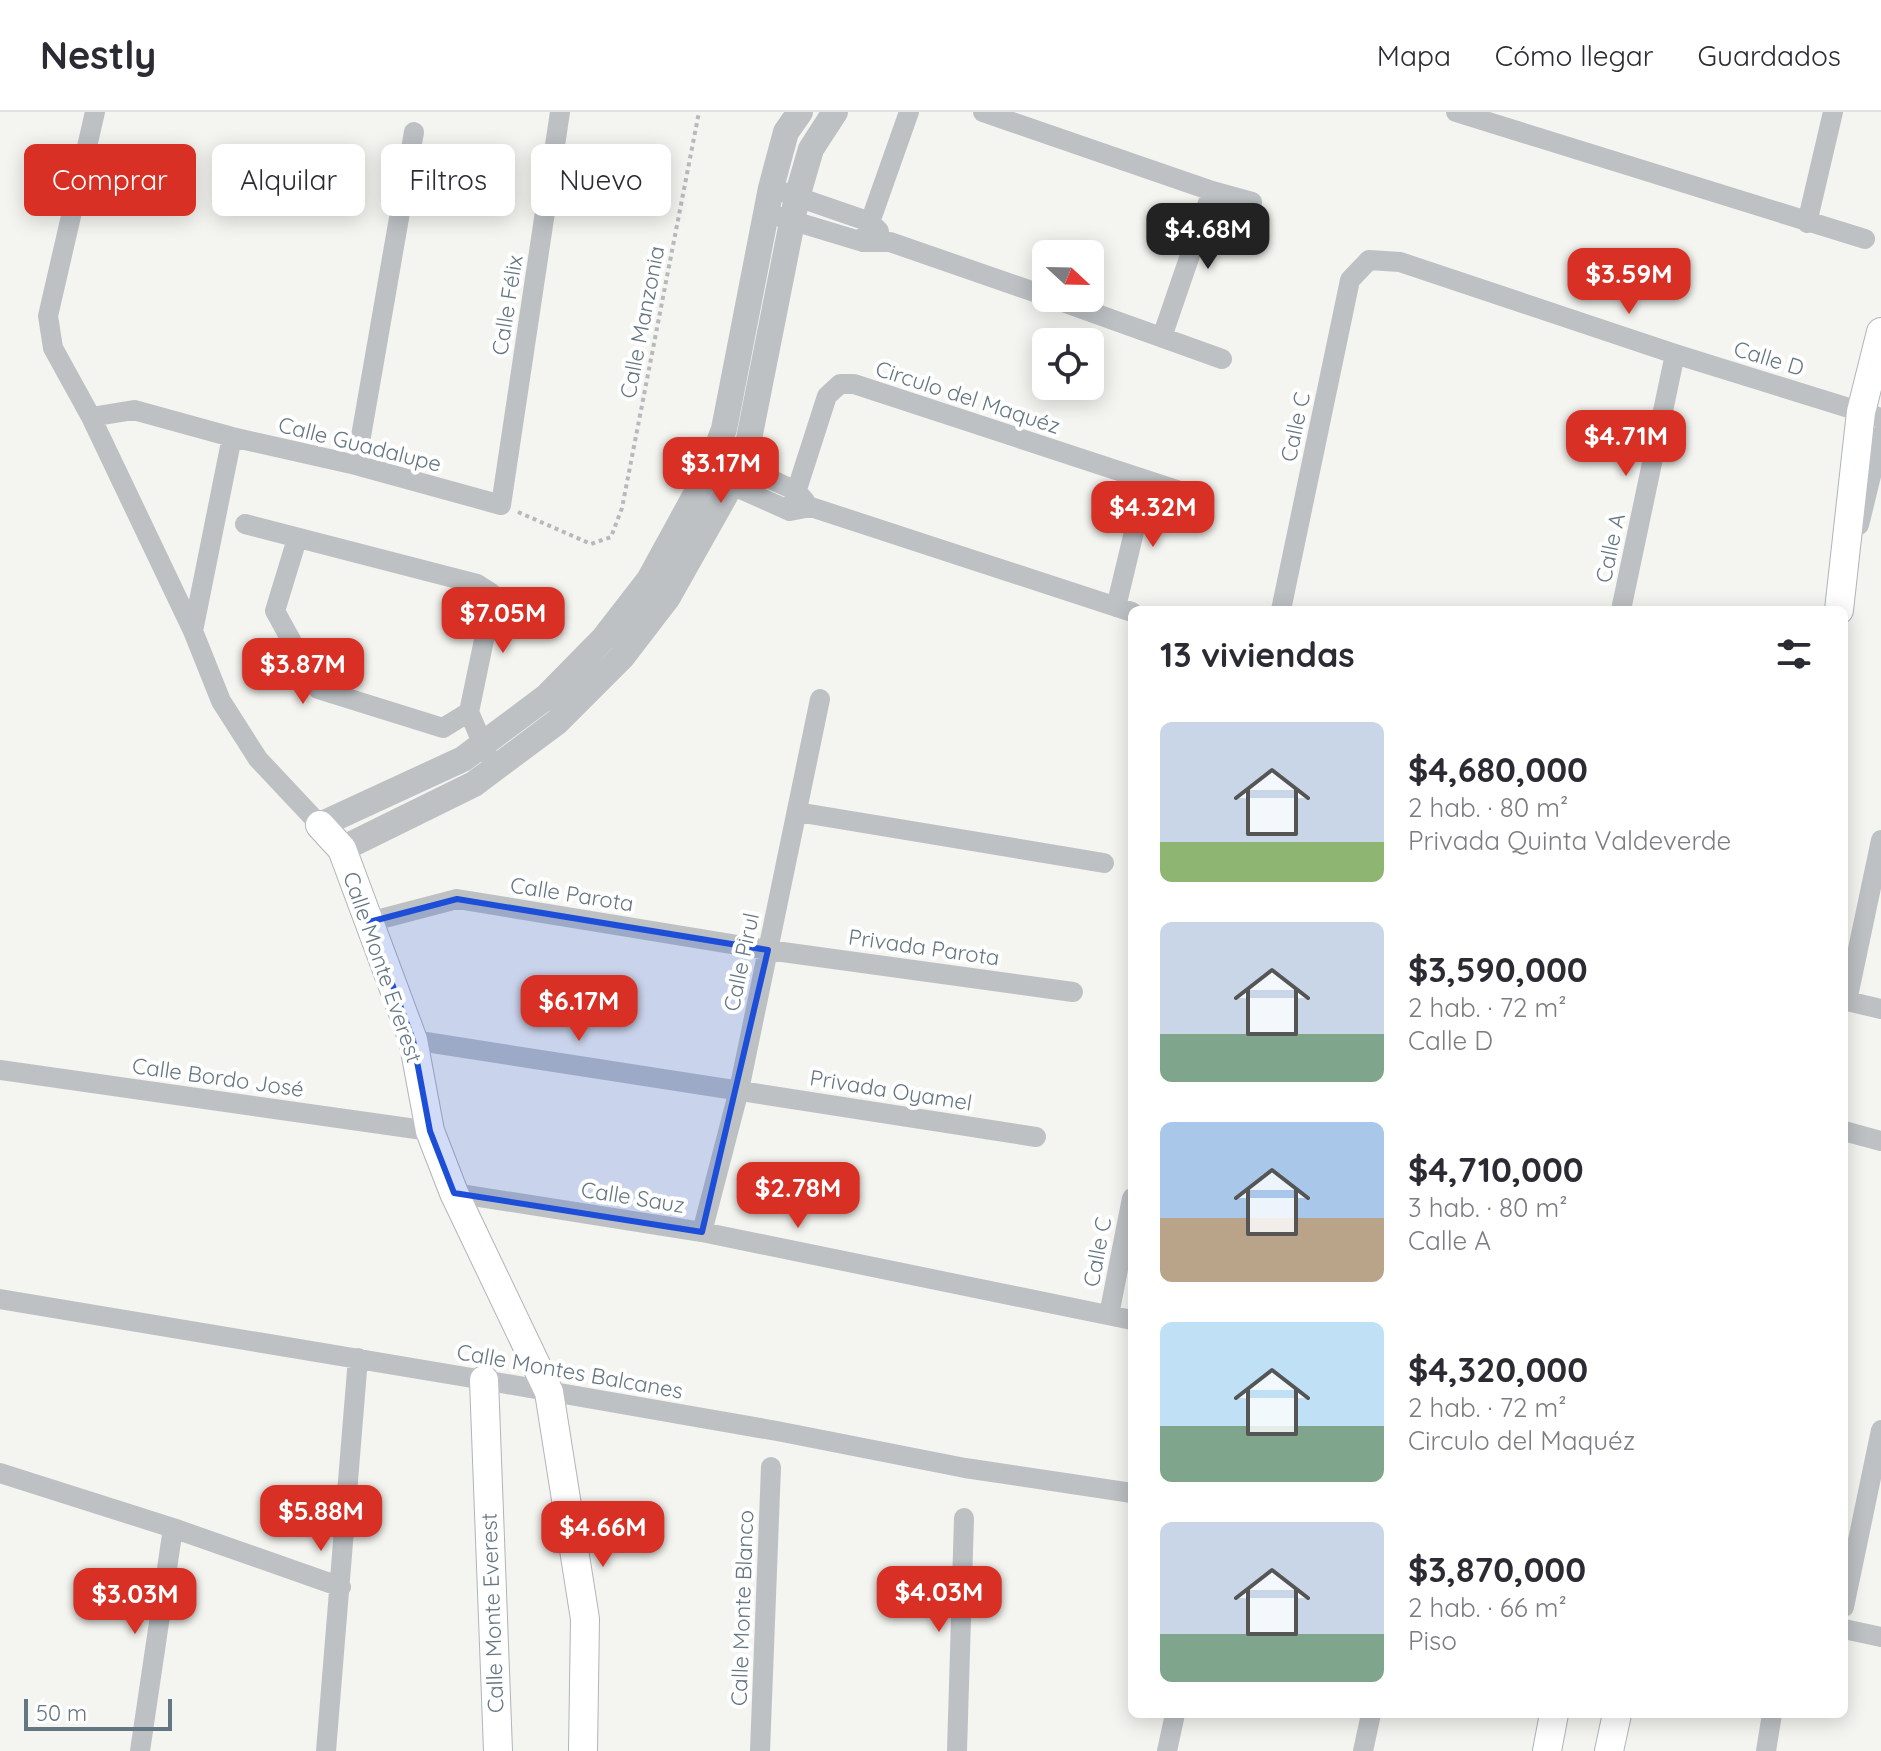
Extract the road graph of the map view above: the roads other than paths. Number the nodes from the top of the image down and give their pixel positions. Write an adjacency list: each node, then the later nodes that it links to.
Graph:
1 (95, 112): 24 (street, Calle Monte Everest)
2 (560, 112): 33 (street, Calle Félix)
3 (800, 112): 12 (street)
4 (835, 112): 12 (street)
5 (909, 112): 14 (street)
6 (983, 112): 10 (street)
7 (1456, 112): 13 (street)
8 (1833, 112): 13 (street)
9 (414, 132): 28 (street)
10 (1212, 191): 11 (street); 20 (street)
11 (1252, 202)
12 (782, 204): 14 (street); 27 (street); 29 (street)
13 (1807, 223): 15 (street)
14 (867, 232): 17 (street)
15 (1865, 239)
16 (1369, 260): 21 (street, Calle D); 36 (street, Calle C)
17 (1032, 291)
18 (1091, 312): 20 (street)
19 (1881, 332): 23 (main road)
20 (1162, 337): 22 (street)
21 (1675, 354): 23 (street, Calle D); 37 (street, Calle A)
22 (1222, 359)
23 (1871, 415): 38 (main road)
24 (91, 417): 26 (street, Calle Guadalupe); 40 (street, Calle Monte Everest)
25 (1881, 435): 38 (street)
26 (232, 437): 28 (street, Calle Guadalupe); 40 (street)
27 (711, 464): 29 (street); 44 (street)
28 (356, 465): 33 (street, Calle Guadalupe)
29 (736, 475): 32 (street); 44 (street)
30 (1146, 482): 31 (street, Circulo del Maquéz); 32 (street, Circulo del Maquéz); 39 (street)
31 (1183, 492)
32 (793, 501): 39 (street)
33 (501, 505)
34 (245, 524): 35 (street)
35 (297, 539): 42 (street); 43 (street)
36 (1282, 606)
37 (1622, 606)
38 (1840, 606)
39 (1124, 610)
40 (193, 631): 46 (street, Calle Monte Everest)
41 (820, 699): 45 (street, Calle Pirul)
42 (469, 712): 43 (street); 44 (street)
43 (443, 728): 44 (street)
44 (480, 757): 46 (street); 48 (street)
45 (797, 812): 49 (street); 51 (street, Calle Pirul)
46 (320, 825): 48 (main road, Calle Monte Everest)
47 (1881, 840): 53 (street)
48 (342, 849): 50 (main road, Calle Monte Everest)
49 (1104, 863)
50 (369, 922): 51 (street, Calle Parota); 56 (main road, Calle Monte Everest)
51 (768, 950): 52 (street, Privada Parota); 58 (street, Calle Pirul)
52 (1073, 992)
53 (1848, 996)
54 (1848, 1001): 55 (street)
55 (1881, 1009)
56 (413, 1040): 58 (street, Privada Oyamel); 59 (main road, Calle Monte Everest)
57 (0, 1070): 59 (street, Calle Bordo José)
58 (739, 1090): 61 (street, Privada Oyamel); 65 (street, Calle Pirul)
59 (430, 1131): 63 (main road, Calle Monte Everest)
60 (1848, 1132): 62 (street)
61 (1036, 1137)
62 (1881, 1141)
63 (454, 1193): 65 (street, Calle Sauz); 71 (main road, Calle Monte Everest)
64 (1128, 1218): 67 (street, Calle C)
65 (702, 1232): 67 (street, Calle Sauz)
66 (0, 1299): 69 (street, Calle Montes Balcanes)
67 (1109, 1315): 68 (street, Calle Sauz)
68 (1128, 1319)
69 (358, 1358): 70 (street, Calle Montes Balcanes); 78 (street)
70 (484, 1380): 71 (street, Calle Montes Balcanes); 89 (main road, Calle Monte Everest)
71 (549, 1392): 75 (street, Calle Montes Balcanes); 90 (main road, Calle Monte Everest)
72 (1881, 1430): 79 (street)
73 (771, 1467): 91 (street, Calle Monte Blanco)
74 (0, 1473): 77 (street)
75 (1128, 1492)
76 (964, 1518): 92 (street)
77 (173, 1528): 78 (street); 87 (street)
78 (341, 1587): 88 (street)
79 (1848, 1588)
80 (1848, 1630): 81 (street)
81 (1881, 1637)
82 (1174, 1718): 93 (street)
83 (1370, 1718): 94 (street)
84 (1553, 1718): 95 (main road)
85 (1616, 1718): 96 (main road)
86 (1771, 1718): 97 (street)
87 (140, 1751)
88 (326, 1751)
89 (498, 1751)
90 (583, 1751)
91 (760, 1751)
92 (957, 1751)
93 (1167, 1751)
94 (1363, 1751)
95 (1547, 1751)
96 (1609, 1751)
97 (1766, 1751)

